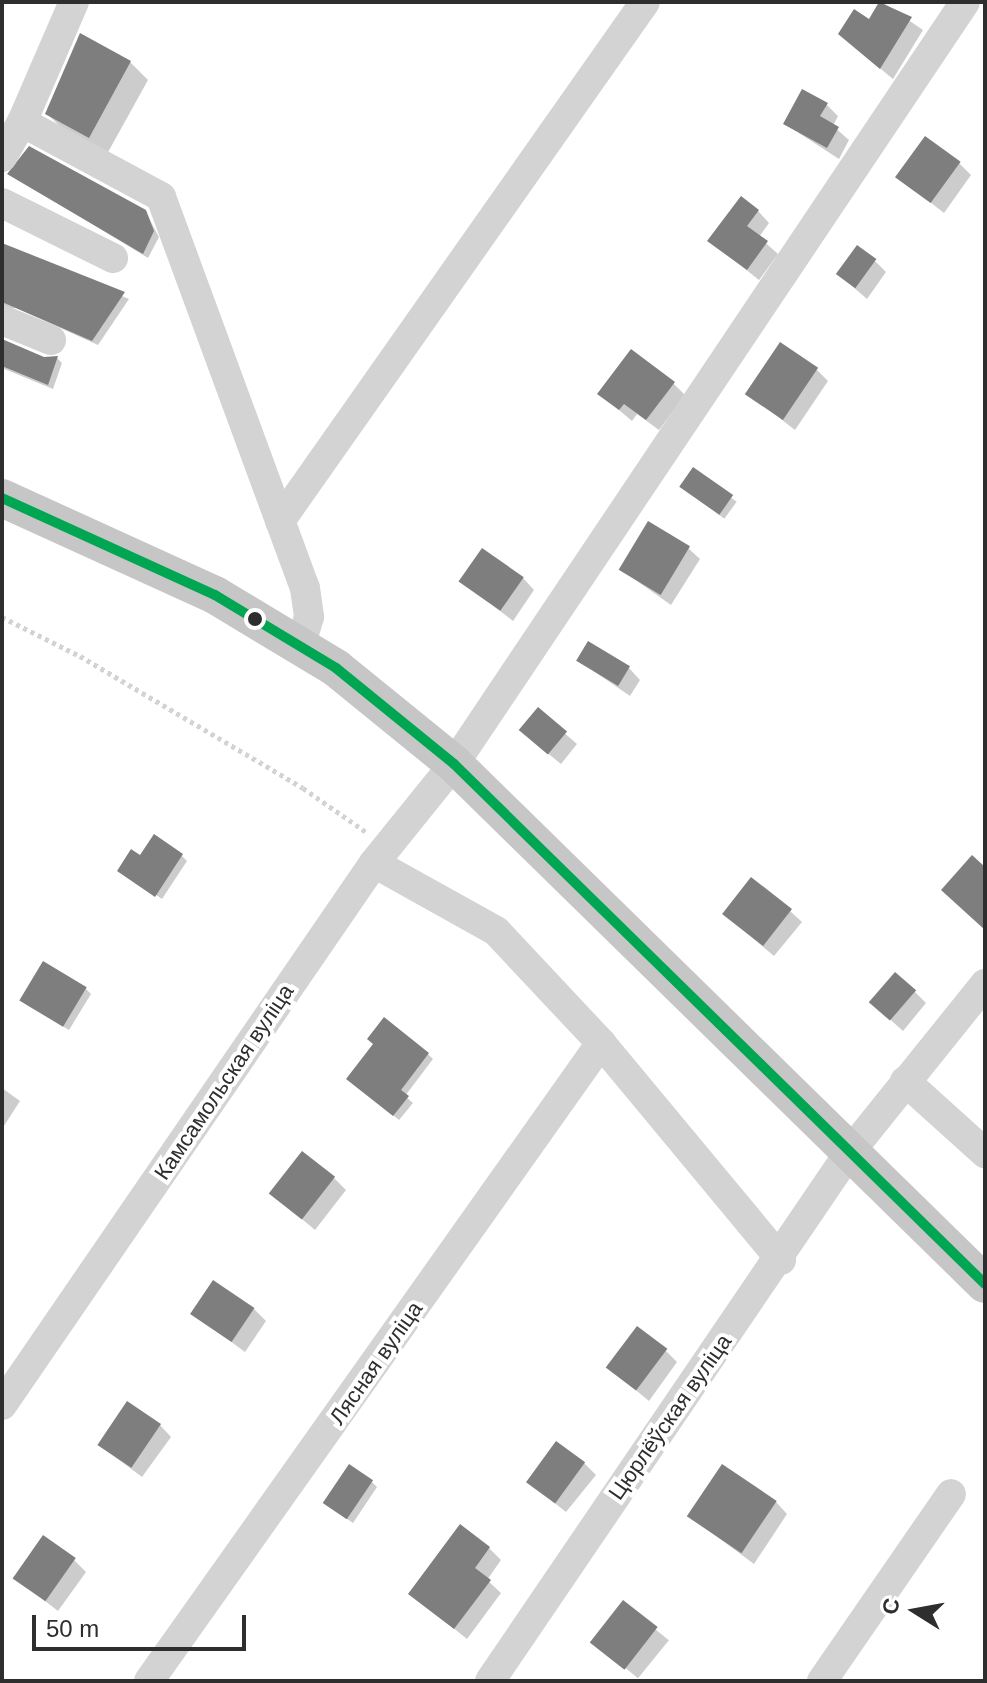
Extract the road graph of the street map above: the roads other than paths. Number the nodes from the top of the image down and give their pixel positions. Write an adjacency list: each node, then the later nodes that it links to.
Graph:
1 (74, 2): 4 (street)
2 (645, 2): 11 (street)
3 (965, 2): 13 (street, Камсамольская вуліца)
4 (22, 122): 5 (street); 11 (street)
5 (2, 157)
6 (2, 203): 7 (street)
7 (113, 258)
8 (2, 320): 9 (street)
9 (51, 340)
10 (2, 498): 12 (main road)
11 (280, 521): 12 (street)
12 (300, 647): 13 (main road)
13 (454, 764): 14 (street, Камсамольская вуліца); 18 (main road)
14 (380, 855): 16 (street); 22 (street, Камсамольская вуліца)
15 (985, 984): 17 (street, Цюрлёўская вуліца)
16 (601, 1043): 20 (street); 24 (street, Лясная вуліца)
17 (905, 1081): 18 (street, Цюрлёўская вуліца); 19 (street)
18 (849, 1153): 20 (street, Цюрлёўская вуліца); 21 (main road)
19 (985, 1153)
20 (781, 1260): 25 (street, Цюрлёўская вуліца)
21 (985, 1284)
22 (2, 1405)
23 (951, 1494): 26 (street)
24 (149, 1681)
25 (490, 1681)
26 (822, 1681)

